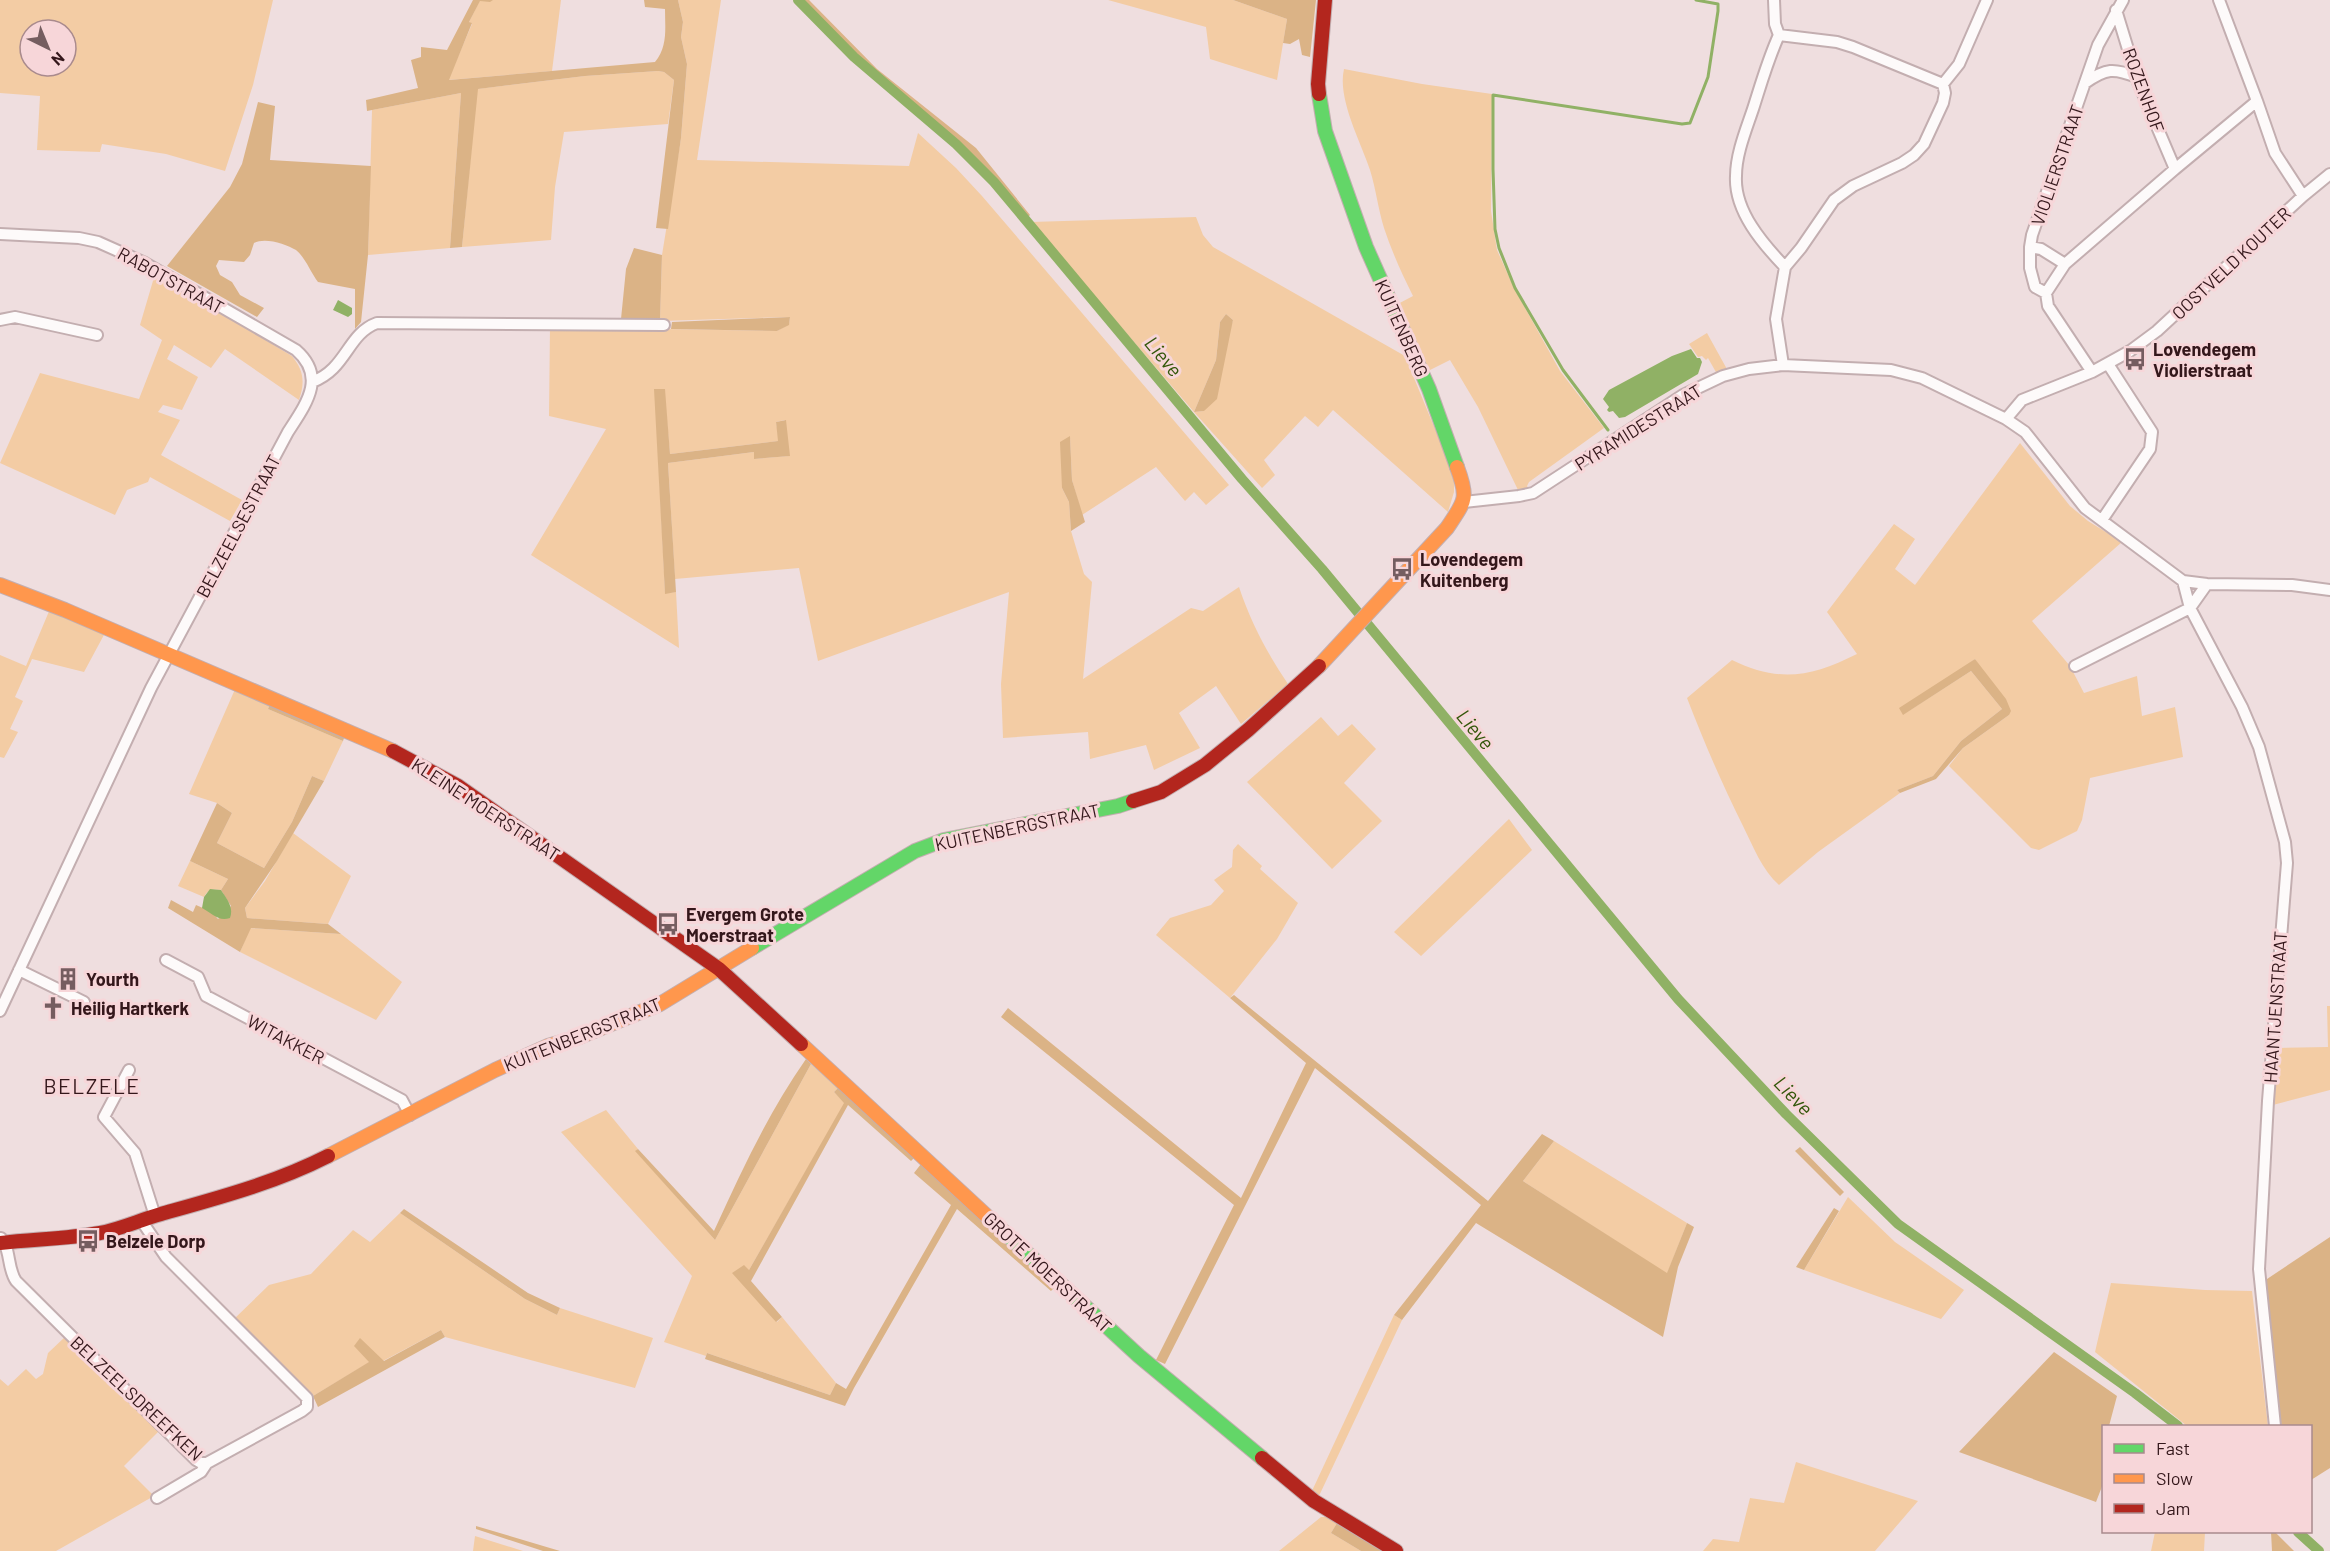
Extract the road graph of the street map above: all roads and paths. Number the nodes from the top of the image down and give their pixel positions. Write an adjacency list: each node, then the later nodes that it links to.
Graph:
1 (1325, 0): 28 (street, KUITENBERG)
2 (1774, 0): 7 (street)
3 (1987, 0): 10 (street)
4 (2123, 0): 6 (street, VIOLIERSTRAAT)
5 (2219, 0): 11 (street)
6 (2116, 10): 8 (street, ROZENHOF); 9 (street, VIOLIERSTRAAT)
7 (1779, 35): 10 (street); 18 (street)
8 (2137, 77): 9 (street, VIOLIERSTRAAT); 12 (street, ROZENHOF)
9 (2085, 83): 16 (street, VIOLIERSTRAAT)
10 (1943, 84): 18 (street)
11 (2257, 100): 12 (street); 14 (street)
12 (2175, 169): 17 (street)
13 (2330, 174): 14 (street, OOSTVELD KOUTER)
14 (2303, 196): 23 (street, OOSTVELD KOUTER)
15 (0, 234): 26 (street, RABOTSTRAAT)
16 (2030, 247): 17 (street); 19 (street, VIOLIERSTRAAT)
17 (2065, 264): 19 (street)
18 (1785, 267): 24 (street)
19 (2046, 293): 25 (street)
20 (0, 320): 22 (street)
21 (664, 324): 26 (street)
22 (97, 335)
23 (2108, 364): 25 (street, OOSTVELD KOUTER); 29 (street)
24 (1783, 365): 27 (street, PYRAMIDESTRAAT); 28 (street, PYRAMIDESTRAAT)
25 (2092, 372): 27 (street, OOSTVELD KOUTER)
26 (312, 382): 35 (street, BELZEELSESTRAAT)
27 (2006, 419): 29 (street, PYRAMIDESTRAAT)
28 (1464, 502): 38 (street, KUITENBERGSTRAAT)
29 (2102, 520): 30 (street, PYRAMIDESTRAAT)
30 (2183, 581): 31 (street, PYRAMIDESTRAAT); 34 (street, HAANTJENSTRAAT)
31 (2207, 584): 33 (street, PYRAMIDESTRAAT); 34 (street)
32 (0, 585): 35 (street, KLEINE MOERSTRAAT)
33 (2330, 590)
34 (2190, 608): 36 (street); 46 (street, HAANTJENSTRAAT)
35 (169, 655): 38 (street, KLEINE MOERSTRAAT); 39 (street, BELZEELSESTRAAT)
36 (2074, 666)
37 (166, 960): 43 (street, WITAKKER)
38 (719, 969): 43 (street, KUITENBERGSTRAAT); 49 (street, GROTE MOERSTRAAT)
39 (19, 970): 40 (street); 41 (street, BELZEELSESTRAAT)
40 (84, 1002)
41 (0, 1011)
42 (129, 1070): 44 (street)
43 (410, 1115): 44 (street, KUITENBERGSTRAAT)
44 (149, 1219): 45 (street, KUITENBERGSTRAAT); 47 (street, BELZEELSDREEFKEN)
45 (2, 1241): 47 (street, BELZEELSDREEFKEN)
46 (2275, 1425)
47 (207, 1463): 48 (street)
48 (157, 1498)
49 (1396, 1551)

